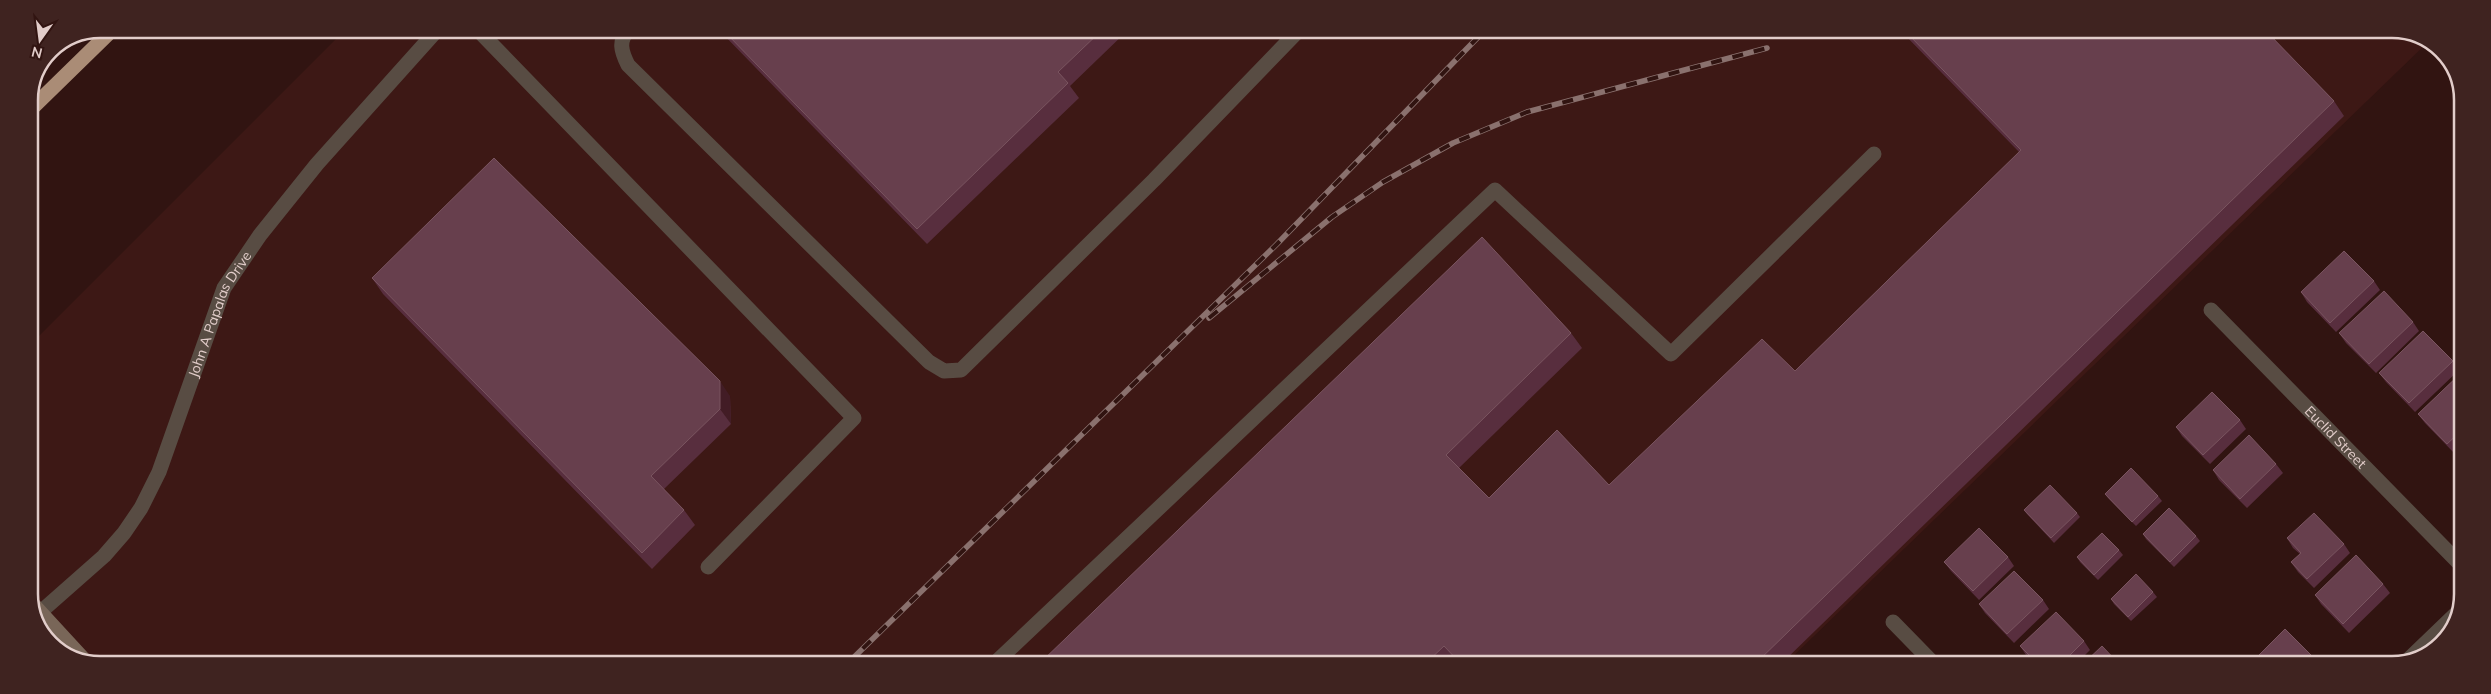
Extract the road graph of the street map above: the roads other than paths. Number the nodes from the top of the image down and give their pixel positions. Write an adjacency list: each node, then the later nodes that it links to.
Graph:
1 (104, 38): 6 (highway)
2 (430, 38): 11 (street, John A Papalas Drive)
3 (486, 38): 10 (street)
4 (623, 38): 5 (street)
5 (1291, 38)
6 (38, 102)
7 (1874, 154): 17 (street)
8 (2211, 310): 9 (street, Euclid Street)
9 (2454, 558)
10 (708, 567)
11 (40, 612)
12 (42, 618): 16 (street)
13 (1893, 622): 18 (street)
14 (2446, 623): 15 (street)
15 (2418, 650)
16 (75, 651)
17 (1002, 656)
18 (1926, 656)

